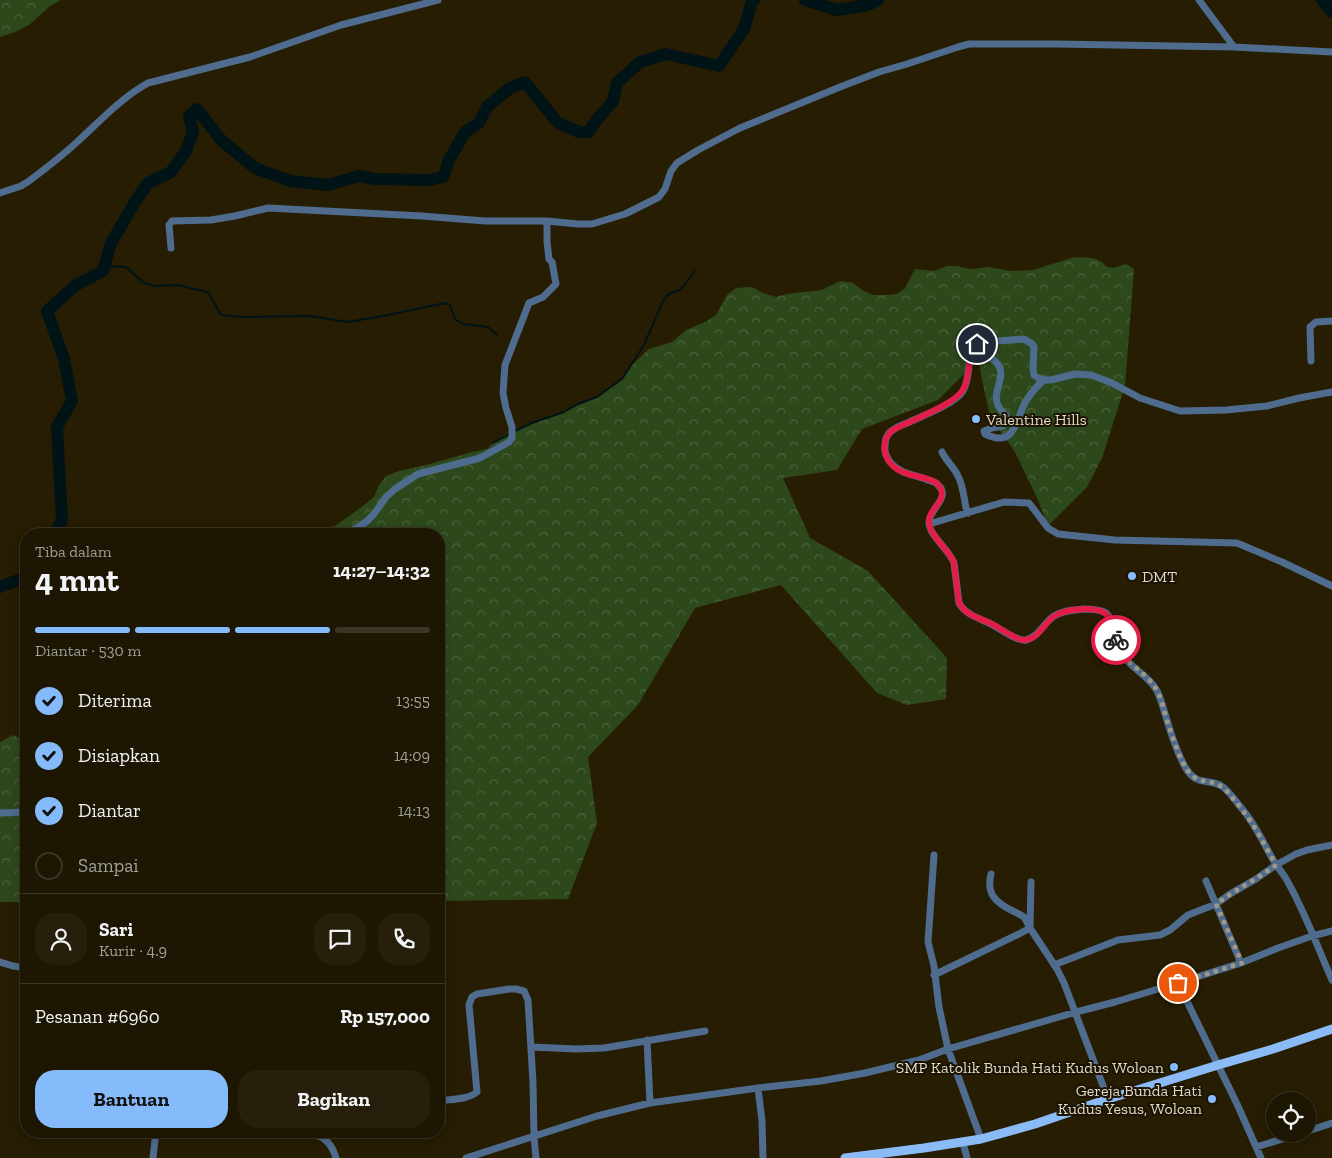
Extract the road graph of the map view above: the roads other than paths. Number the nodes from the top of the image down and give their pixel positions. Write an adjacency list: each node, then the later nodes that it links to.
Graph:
1 (438, 0): 5 (street)
2 (1199, 0): 3 (street)
3 (1234, 47): 4 (street); 6 (street)
4 (1332, 52)
5 (0, 193)
6 (547, 221): 7 (street); 16 (street)
7 (171, 248)
8 (1332, 321): 9 (street)
9 (1311, 361)
10 (969, 362): 11 (street); 11 (street); 15 (street)
11 (1044, 380): 12 (street)
12 (1332, 392)
13 (942, 452): 14 (street)
14 (969, 513): 15 (street); 17 (street)
15 (930, 524): 22 (street)
16 (357, 528)
17 (1332, 586)
18 (20, 812): 19 (street)
19 (0, 813)
20 (1332, 845): 22 (street)
21 (934, 855): 34 (street)
22 (1276, 865): 26 (street); 29 (street)
23 (991, 874): 27 (street)
24 (1206, 881): 26 (street)
25 (1031, 882): 27 (street)
26 (1216, 904): 31 (street); 32 (street)
27 (1030, 928): 32 (street); 34 (street)
28 (1332, 931): 29 (street)
29 (1312, 936): 31 (street); 35 (street)
30 (0, 962): 33 (street)
31 (1242, 963): 36 (street)
32 (1054, 965): 37 (street)
33 (20, 967)
34 (934, 975): 42 (street)
35 (1332, 980)
36 (1178, 983): 37 (street); 43 (street)
37 (1076, 1012): 42 (street); 45 (street)
38 (1332, 1029): 43 (main road)
39 (705, 1031): 40 (street)
40 (647, 1040): 41 (street); 47 (street)
41 (531, 1047): 46 (street); 50 (street)
42 (948, 1050): 44 (street); 53 (street)
43 (1218, 1065): 45 (main road); 56 (street)
44 (758, 1088): 47 (street); 61 (street)
45 (1108, 1099): 53 (main road)
46 (445, 1100)
47 (650, 1103): 50 (street)
48 (1332, 1123): 49 (street)
49 (1316, 1128)
50 (534, 1137): 59 (street); 60 (street)
51 (155, 1138): 57 (street)
52 (324, 1138): 58 (street)
53 (981, 1139): 55 (main road)
54 (1272, 1142): 56 (street)
55 (963, 1143): 62 (main road); 63 (street)
56 (1256, 1147): 64 (street)
57 (153, 1158)
58 (336, 1158)
59 (466, 1158)
60 (536, 1158)
61 (763, 1158)
62 (845, 1158)
63 (967, 1158)
64 (1261, 1158)

